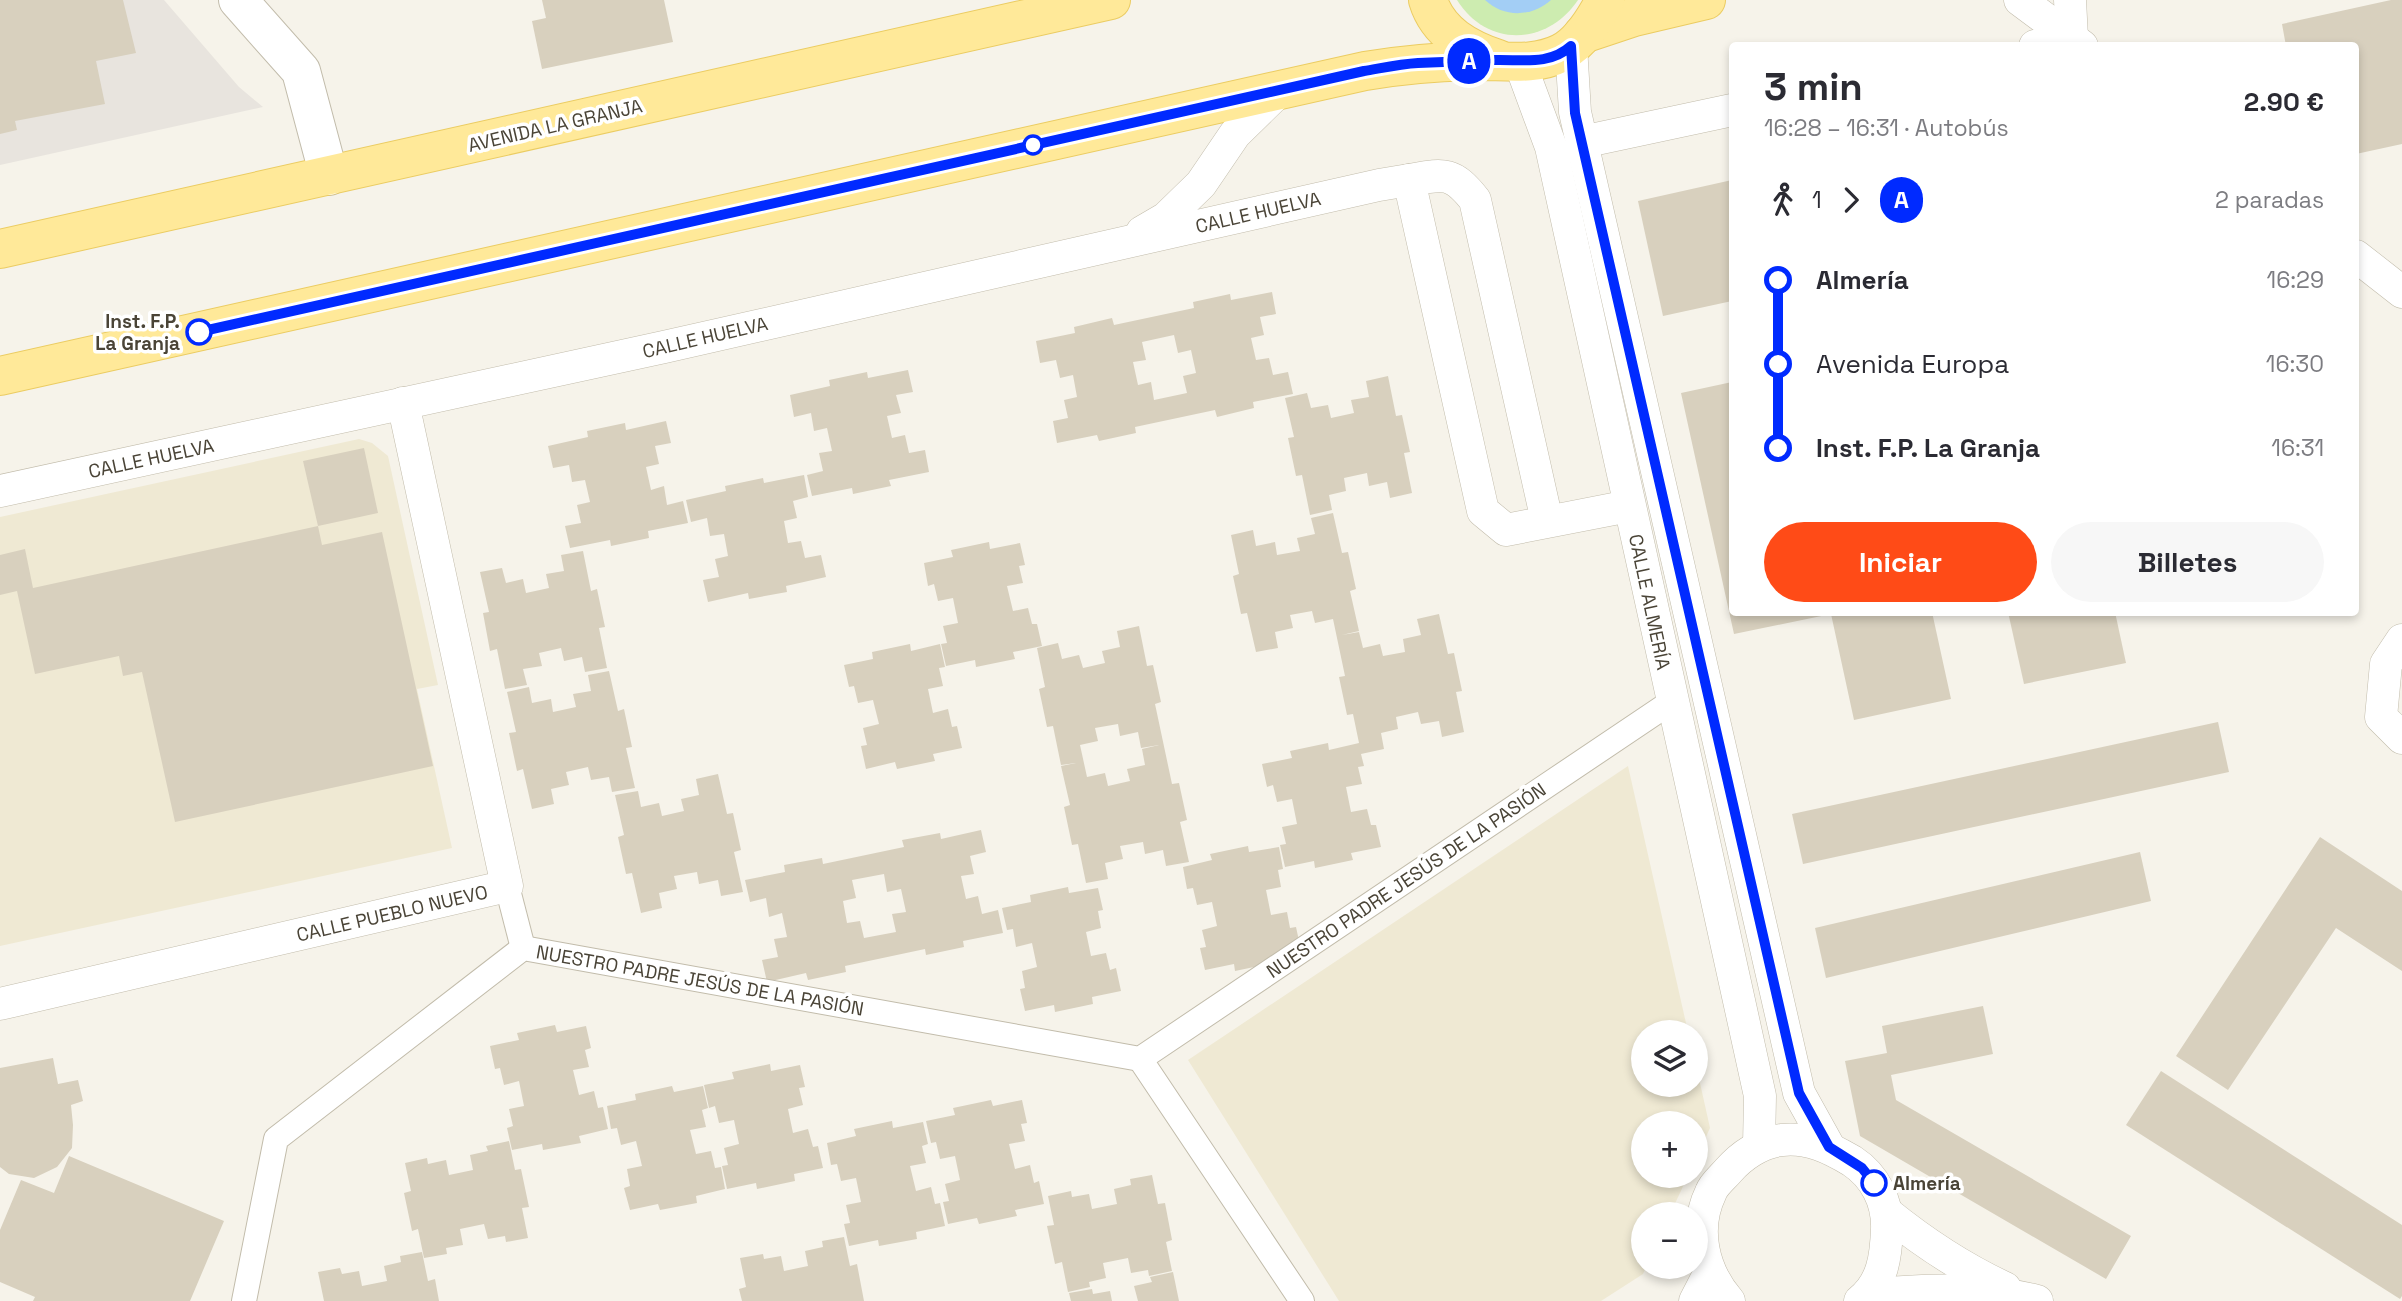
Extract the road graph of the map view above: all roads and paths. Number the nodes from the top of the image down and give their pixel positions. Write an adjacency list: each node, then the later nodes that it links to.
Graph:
1 (238, 0): 14 (street)
2 (1111, 0): 14 (main road, AVENIDA LA GRANJA)
3 (1428, 0): 10 (main road)
4 (1605, 0): 8 (main road)
5 (1706, 0): 8 (main road)
6 (2020, 0): 9 (street)
7 (2070, 0): 9 (street)
8 (1577, 40): 10 (main road); 13 (street, CALLE ALMERÍA)
9 (2077, 41)
10 (1510, 61): 11 (main road); 23 (street, CALLE ALMERÍA)
11 (1279, 91): 16 (street); 20 (main road)
12 (1729, 111): 13 (street)
13 (1582, 142): 33 (street, CALLE ALMERÍA)
14 (329, 176): 17 (main road, AVENIDA LA GRANJA)
15 (1409, 180): 16 (street, CALLE HUELVA); 24 (street, CALLE HUELVA); 24 (street)
16 (1122, 244): 21 (street, CALLE HUELVA)
17 (0, 249)
18 (2359, 258): 19 (street)
19 (2402, 292)
20 (0, 376)
21 (403, 403): 22 (street, CALLE HUELVA); 28 (street, CALLE PUEBLO NUEVO)
22 (0, 491)
23 (1629, 506): 24 (street); 26 (street, CALLE ALMERÍA)
24 (1547, 521)
25 (2402, 640): 27 (street)
26 (1671, 702): 31 (street, NUESTRO PADRE JESÚS DE LA PASIÓN); 32 (street, CALLE ALMERÍA)
27 (2402, 738)
28 (507, 886): 29 (street); 30 (street, CALLE PUEBLO NUEVO)
29 (523, 948): 31 (street, NUESTRO PADRE JESÚS DE LA PASIÓN); 38 (street, NUESTRO PADRE JESÚS DE LA PASIÓN)
30 (0, 1004)
31 (1140, 1059): 39 (street)
32 (1759, 1146): 33 (street); 35 (street)
33 (1829, 1147): 34 (street)
34 (1887, 1213): 36 (street); 37 (street)
35 (1710, 1272): 40 (street); 41 (street)
36 (1863, 1298): 37 (street)
37 (2031, 1300)
38 (244, 1301)
39 (1302, 1301)
40 (1695, 1301)
41 (1729, 1301)

